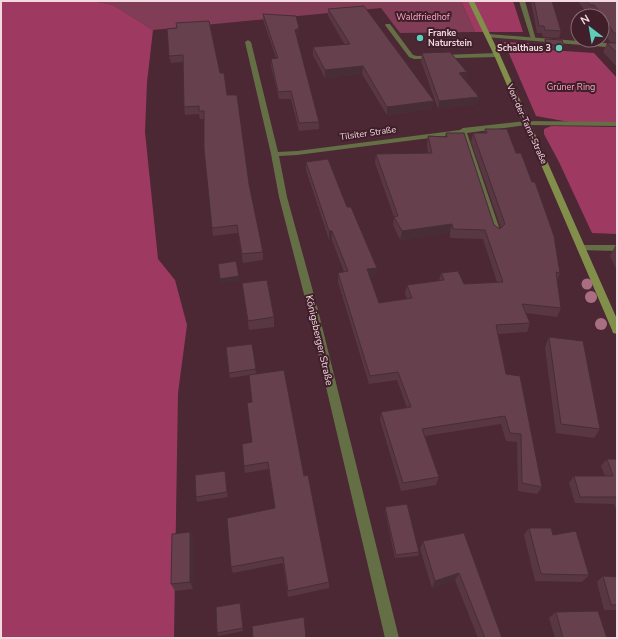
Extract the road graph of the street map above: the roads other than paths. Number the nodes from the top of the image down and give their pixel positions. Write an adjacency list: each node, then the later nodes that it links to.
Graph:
1 (471, 1): 4 (street, Von-der-Tann-Straße)
2 (522, 1): 5 (street)
3 (388, 24): 8 (street)
4 (488, 36): 5 (street); 8 (street, Von-der-Tann-Straße)
5 (534, 39): 7 (street)
6 (248, 42): 12 (street, Königsberger Straße)
7 (617, 46)
8 (497, 55): 9 (street, Von-der-Tann-Straße)
9 (526, 123): 10 (street, Tilsiter Straße); 11 (street, Tilsiter Straße); 14 (street, Von-der-Tann-Straße)
10 (617, 124)
11 (463, 130): 12 (street, Tilsiter Straße); 13 (street)
12 (275, 154): 17 (street, Königsberger Straße)
13 (497, 233)
14 (581, 248): 15 (street); 16 (street, Von-der-Tann-Straße)
15 (617, 248)
16 (617, 330)
17 (392, 638)

